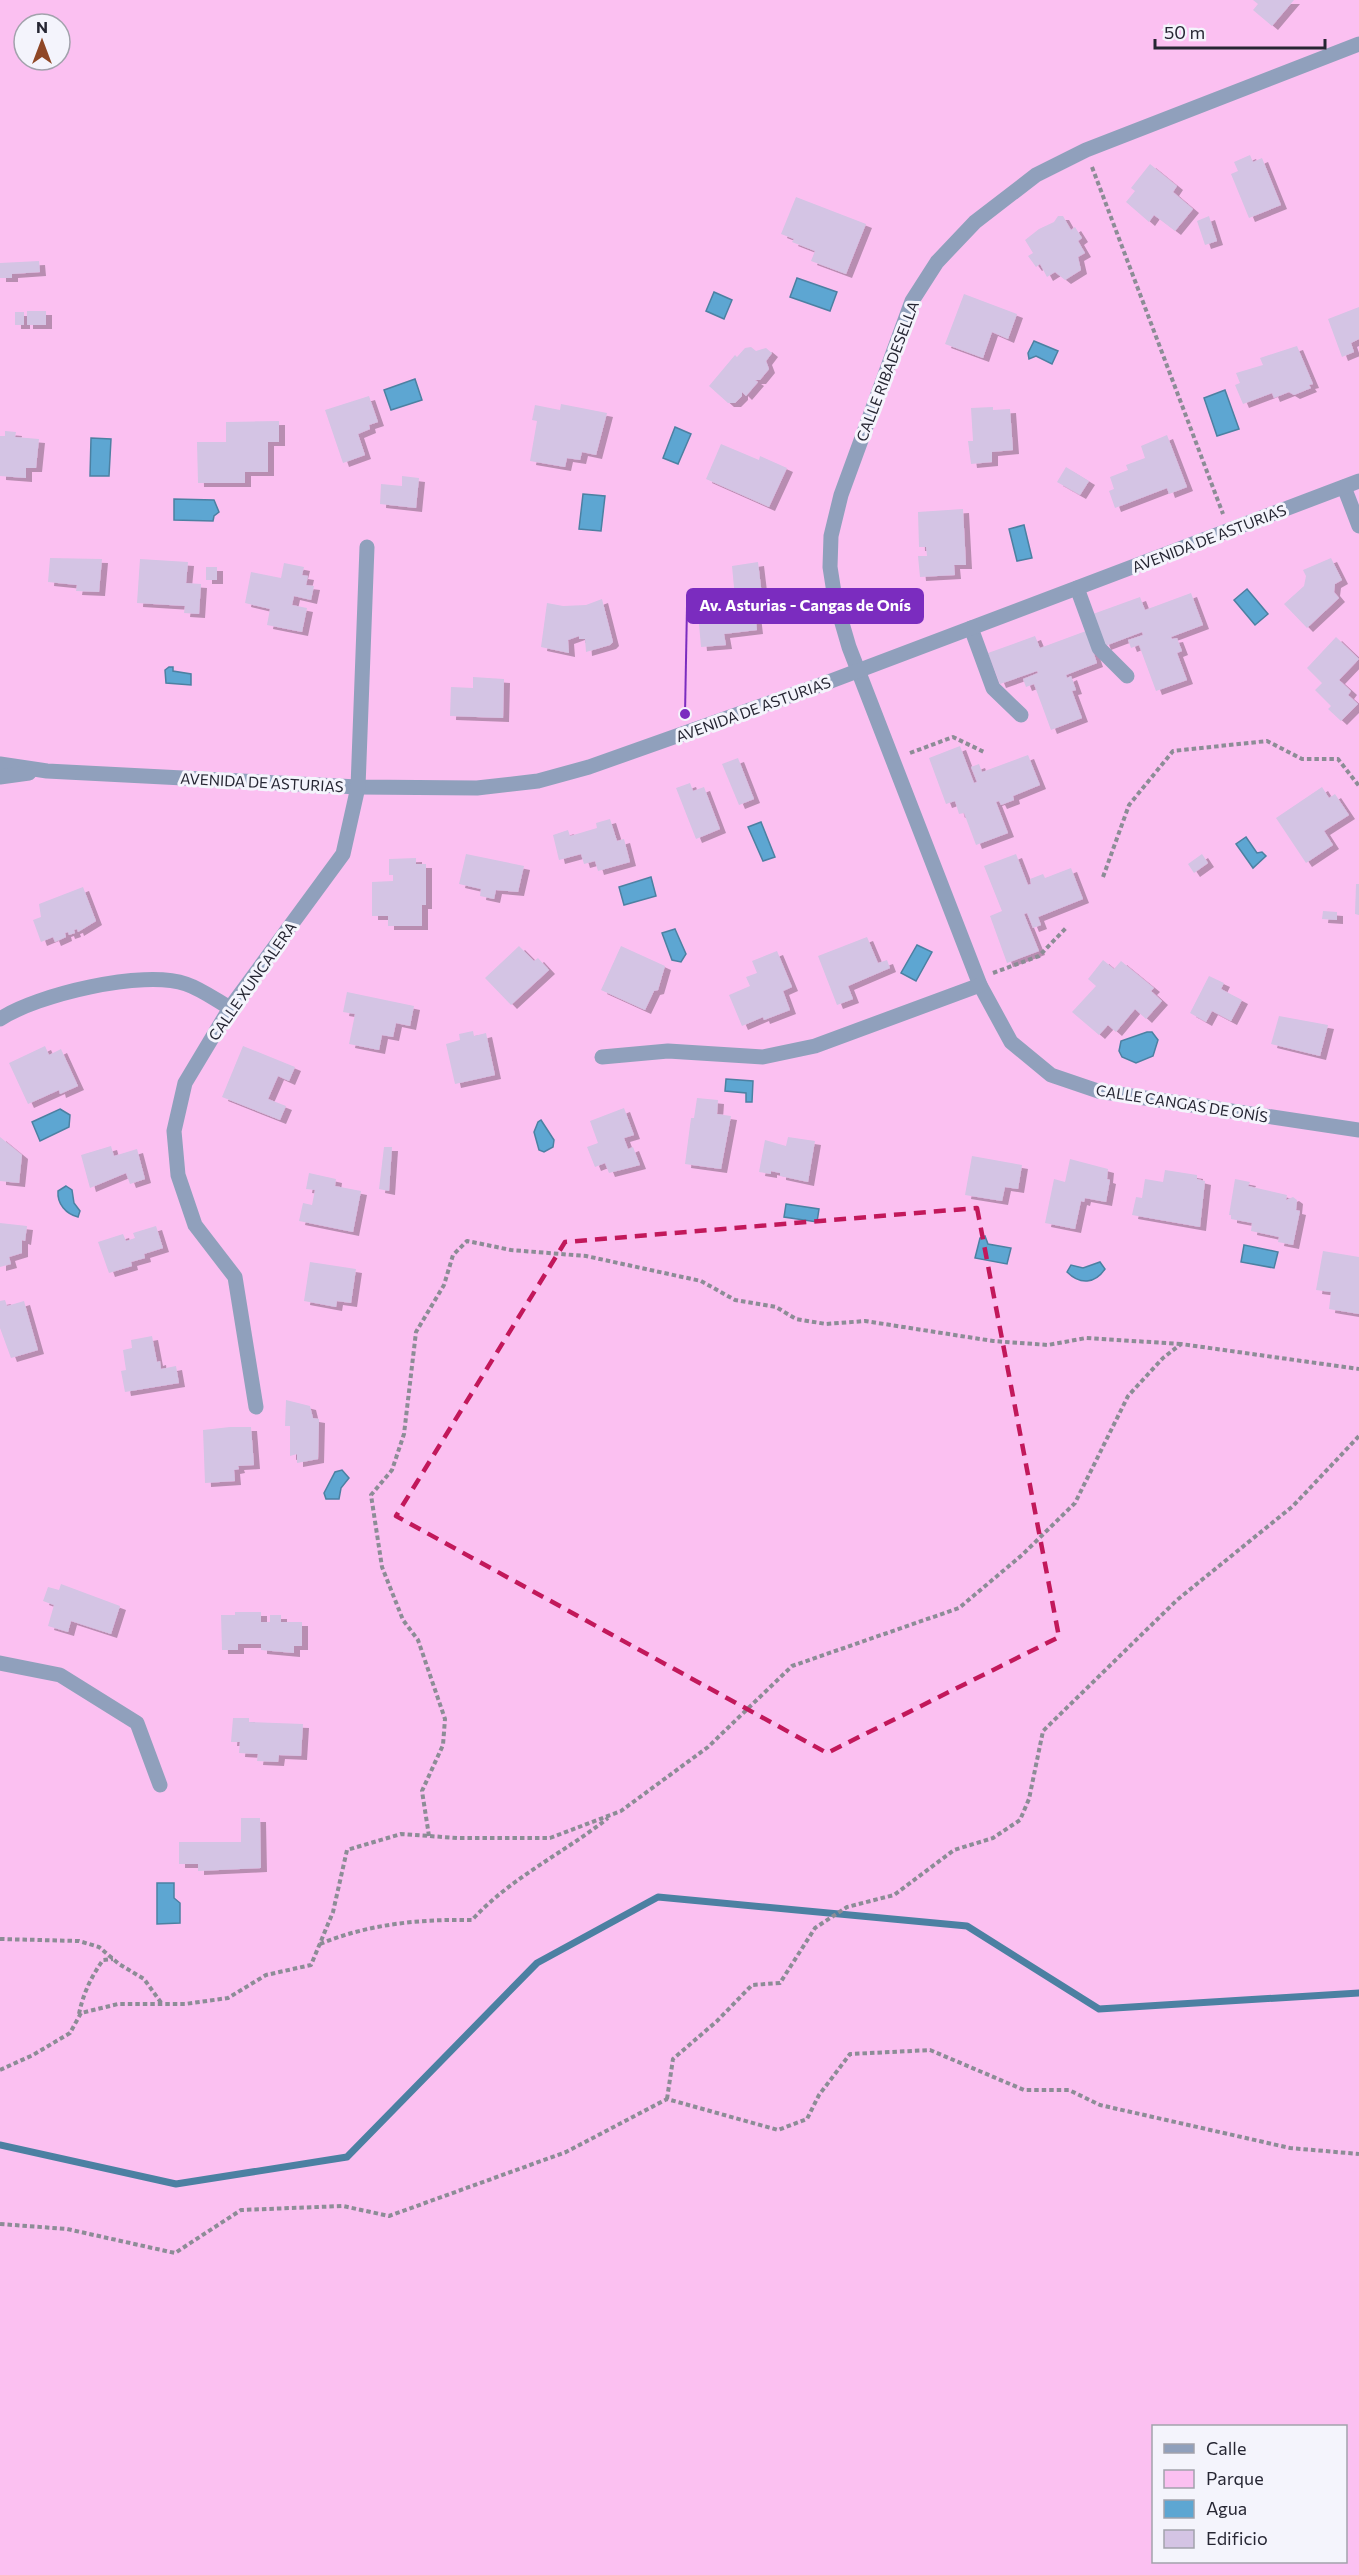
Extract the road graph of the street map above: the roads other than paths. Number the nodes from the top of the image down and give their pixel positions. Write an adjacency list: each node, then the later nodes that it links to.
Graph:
1 (1359, 44): 8 (street, CALLE RIBADESELLA)
2 (1359, 481): 3 (street, AVENIDA DE ASTURIAS)
3 (1344, 487): 4 (street); 6 (street, AVENIDA DE ASTURIAS)
4 (1359, 526)
5 (367, 547): 14 (street, CALLE XUNCALERA)
6 (1077, 588): 7 (street, AVENIDA DE ASTURIAS); 9 (street)
7 (971, 628): 8 (street, AVENIDA DE ASTURIAS); 10 (street)
8 (858, 670): 14 (street, AVENIDA DE ASTURIAS); 15 (street, CALLE CANGAS DE ONÍS)
9 (1127, 675)
10 (1021, 715)
11 (0, 764): 12 (street, AVENIDA DE ASTURIAS)
12 (47, 771): 13 (street, AVENIDA DE ASTURIAS); 14 (street, AVENIDA DE ASTURIAS)
13 (0, 777)
14 (358, 788): 16 (street, CALLE XUNCALERA)
15 (979, 982): 18 (street); 19 (street, CALLE CANGAS DE ONÍS)
16 (230, 1008): 17 (street); 20 (street, CALLE XUNCALERA)
17 (0, 1020)
18 (602, 1057)
19 (1359, 1130)
20 (256, 1407)
21 (1, 1660): 22 (street)
22 (160, 1785)

